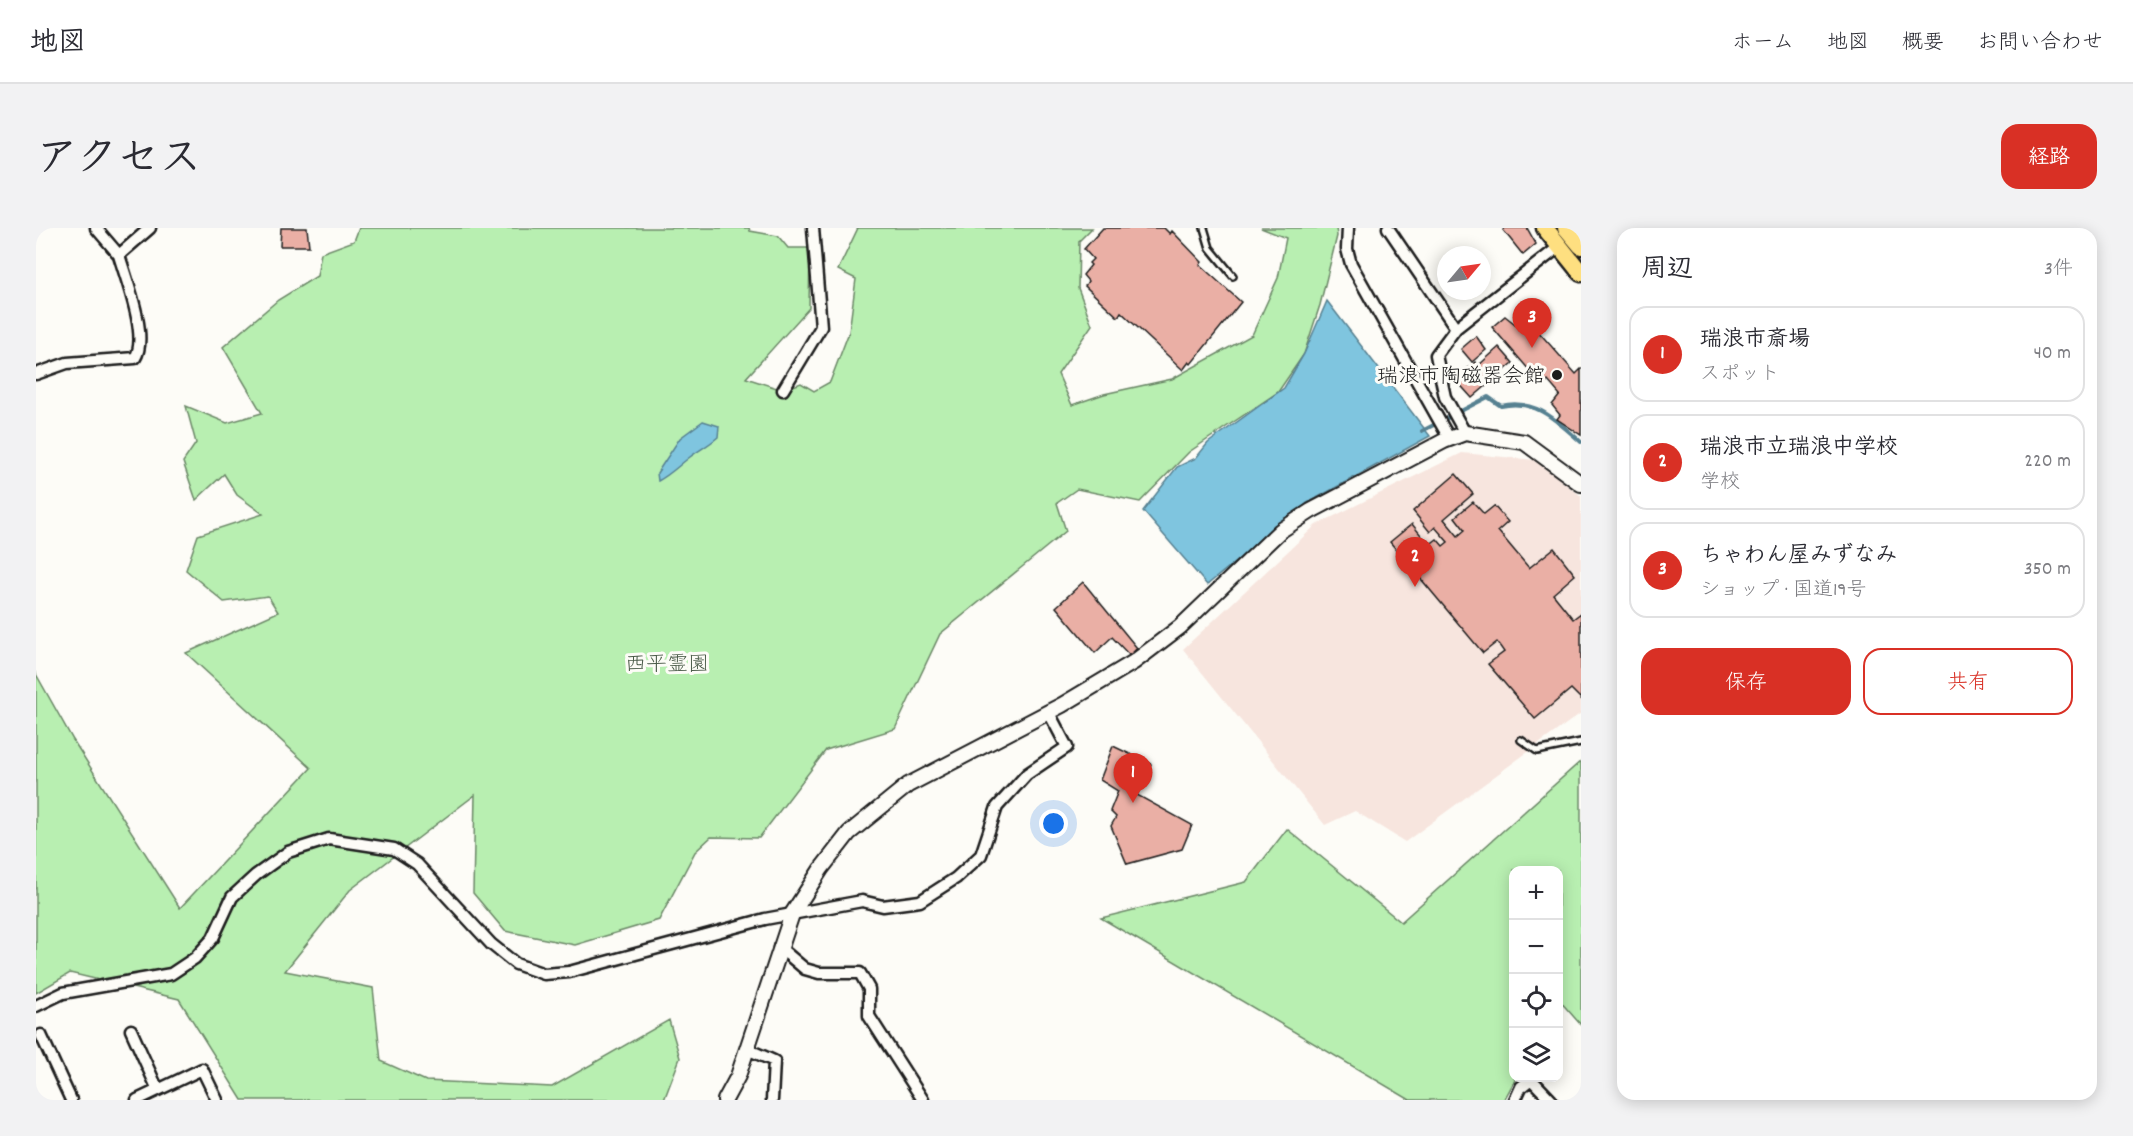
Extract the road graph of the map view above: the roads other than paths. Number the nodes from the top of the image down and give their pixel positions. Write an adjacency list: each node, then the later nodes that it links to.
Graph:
1 (96, 228): 9 (street)
2 (150, 228): 9 (street)
3 (813, 228): 14 (street)
4 (1204, 228): 11 (lane)
5 (1348, 228): 16 (street)
6 (1388, 228): 12 (street)
7 (1545, 228): 8 (highway)
8 (1572, 237): 10 (highway); 12 (street)
9 (119, 255): 13 (street)
10 (1581, 273)
11 (1233, 276)
12 (1456, 328): 15 (street)
13 (36, 375)
14 (783, 390)
15 (1465, 434): 16 (street); 17 (street)
16 (1449, 438): 18 (street)
17 (1581, 484)
18 (1048, 711): 21 (street); 21 (street)
19 (1521, 740): 20 (lane)
20 (1581, 742)
21 (792, 914): 22 (street); 23 (street)
22 (779, 947): 26 (street); 33 (street)
23 (36, 1006)
24 (131, 1030): 27 (street)
25 (41, 1035): 28 (street)
26 (747, 1049): 31 (street); 32 (street)
27 (158, 1090): 29 (street); 30 (street)
28 (71, 1100)
29 (137, 1100)
30 (217, 1100)
31 (725, 1100)
32 (772, 1100)
33 (923, 1100)
34 (1515, 1100): 35 (street)
35 (1551, 1100)

